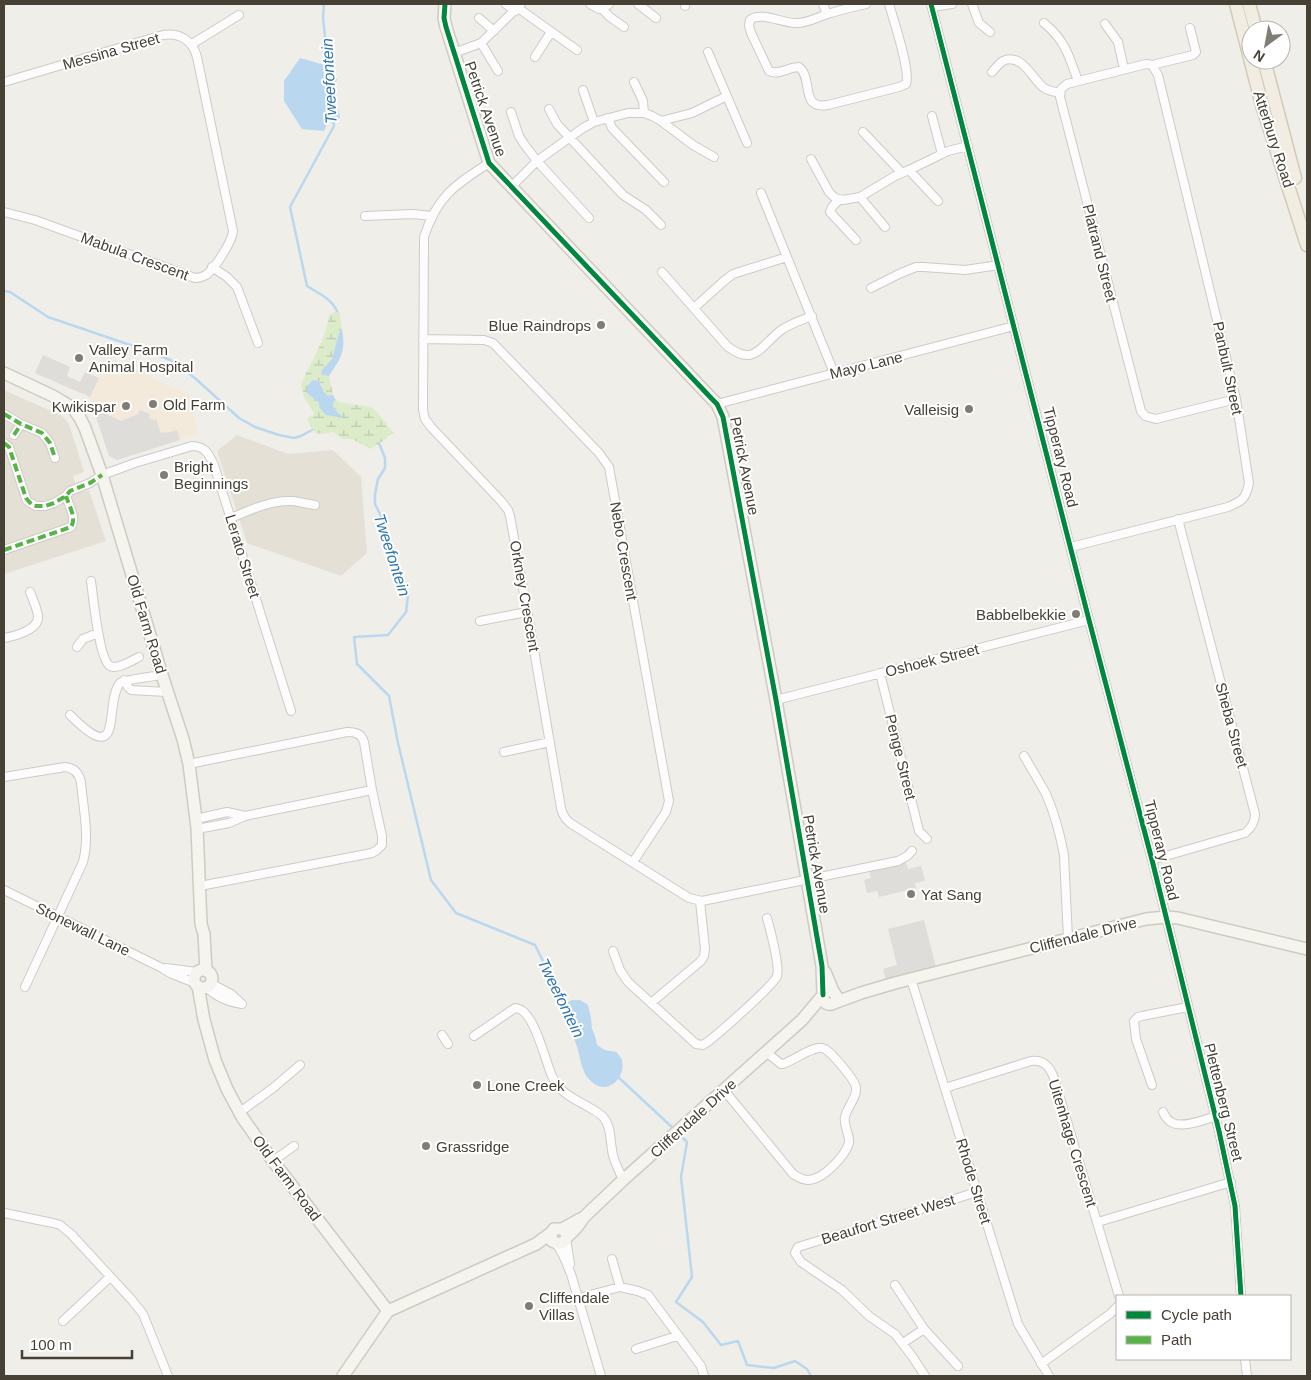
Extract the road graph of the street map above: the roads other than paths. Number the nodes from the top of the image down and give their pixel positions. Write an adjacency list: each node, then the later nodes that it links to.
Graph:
1 (445, 4): 31 (street, Petrick Avenue)
2 (506, 4): 14 (street)
3 (590, 4): 12 (street)
4 (638, 4): 18 (street)
5 (824, 4): 15 (street)
6 (866, 4): 15 (street)
7 (888, 4): 15 (street)
8 (952, 4): 13 (street)
9 (972, 4): 26 (street)
10 (1236, 4): 75 (main road, Atterbury Road)
11 (1249, 4): 19 (main road)
12 (605, 6): 22 (street)
13 (932, 6): 54 (street, Tipperary Road)
14 (518, 8): 24 (street); 25 (street)
15 (827, 14)
16 (239, 15): 28 (street)
17 (478, 18): 24 (street)
18 (656, 18)
19 (1253, 20)
20 (1044, 23): 38 (street)
21 (1105, 24): 34 (street)
22 (624, 27)
23 (1190, 28): 33 (street)
24 (494, 31): 27 (street)
25 (551, 32): 29 (street); 32 (street)
26 (990, 32)
27 (481, 43): 31 (street); 36 (street)
28 (192, 44): 39 (street, Messina Street); 78 (street, Mabula Crescent)
29 (577, 50)
30 (708, 52): 43 (street)
31 (454, 53): 59 (street, Petrick Avenue)
32 (535, 57)
33 (1152, 65): 34 (street); 88 (street, Panbult Street)
34 (1124, 69): 38 (street)
35 (1267, 70): 72 (main road, Atterbury Road)
36 (498, 71)
37 (992, 72): 42 (street)
38 (1078, 81): 42 (street)
39 (4, 82)
40 (634, 82): 46 (street)
41 (583, 90): 50 (street)
42 (1060, 93): 88 (street, Platrand Street)
43 (727, 96): 49 (street); 53 (street)
44 (549, 109): 52 (street)
45 (511, 112): 58 (street)
46 (644, 113): 48 (street); 49 (street)
47 (932, 116): 55 (street)
48 (608, 118): 50 (street); 61 (street)
49 (661, 121): 56 (street)
50 (594, 122): 52 (street)
51 (864, 132): 60 (street)
52 (568, 137): 58 (street); 71 (street)
53 (747, 143)
54 (968, 146): 55 (street); 77 (street, Tipperary Road)
55 (942, 154): 60 (street)
56 (714, 157)
57 (811, 159): 65 (street)
58 (537, 161): 62 (street); 70 (street)
59 (489, 163): 62 (street, Petrick Avenue); 69 (street, Orkney Crescent)
60 (906, 171): 64 (street); 66 (street)
61 (664, 182)
62 (511, 187): 89 (street, Petrick Avenue)
63 (761, 193): 76 (street)
64 (860, 197): 65 (street); 73 (street)
65 (839, 200): 74 (street)
66 (938, 201)
67 (4, 212): 78 (street, Mabula Crescent)
68 (365, 216): 69 (street)
69 (432, 216): 84 (street, Orkney Crescent)
70 (589, 218)
71 (661, 225)
72 (1307, 225)
73 (884, 226)
74 (856, 240)
75 (1307, 245)
76 (787, 257): 81 (street); 82 (street)
77 (999, 265): 80 (street); 83 (street, Tipperary Road)
78 (212, 267): 85 (street)
79 (662, 272): 81 (street)
80 (871, 288)
81 (694, 308): 82 (street)
82 (812, 316): 86 (street)
83 (1014, 326): 86 (street, Mayo Lane); 100 (street, Tipperary Road)
84 (423, 339): 104 (street, Orkney Crescent); 128 (street, Nebo Crescent)
85 (258, 343)
86 (834, 372): 89 (street, Mayo Lane)
87 (4, 373): 95 (street, Old Farm Road)
88 (1236, 399): 99 (street, Panbult Street)
89 (717, 404): 115 (street, Petrick Avenue)
90 (4, 414): 91 (street)
91 (20, 424): 92 (street); 94 (street)
92 (14, 435)
93 (4, 443): 96 (street)
94 (55, 458)
95 (102, 475): 96 (street); 98 (street, Lerato Street); 112 (street, Old Farm Road)
96 (66, 496): 101 (street)
97 (315, 505): 98 (street)
98 (231, 518): 116 (street, Lerato Street)
99 (1178, 519): 100 (street, Panbult Street); 127 (street, Sheba Street)
100 (1071, 548): 105 (street, Tipperary Road)
101 (4, 550)
102 (91, 581): 107 (street)
103 (30, 592): 108 (street)
104 (527, 612): 106 (street); 118 (street, Orkney Crescent)
105 (1089, 620): 111 (street, Oshoek Street); 127 (street, Tipperary Road)
106 (480, 621)
107 (98, 632): 109 (street); 110 (street)
108 (4, 638)
109 (77, 647)
110 (139, 657)
111 (880, 673): 115 (street, Oshoek Street); 125 (street, Penge Street)
112 (162, 675): 113 (street); 114 (street, Old Farm Road)
113 (124, 680): 114 (street); 117 (street)
114 (167, 692): 121 (street, Old Farm Road)
115 (776, 700): 129 (street, Petrick Avenue)
116 (291, 711)
117 (70, 714)
118 (550, 742): 119 (street); 128 (street, Orkney Crescent)
119 (504, 752)
120 (1024, 756): 136 (street)
121 (189, 764): 123 (street); 124 (street, Old Farm Road)
122 (4, 777): 133 (street)
123 (372, 790): 124 (street); 130 (street)
124 (197, 824): 130 (street, Old Farm Road)
125 (927, 838)
126 (912, 851): 129 (street)
127 (1152, 860): 134 (street, Tipperary Road)
128 (633, 862): 132 (street, Orkney Crescent)
129 (807, 880): 132 (street); 142 (street, Petrick Avenue)
130 (200, 886): 140 (street, Old Farm Road)
131 (4, 890): 133 (street, Stonewall Lane)
132 (700, 901): 143 (street)
133 (57, 916): 140 (street, Stonewall Lane); 141 (street)
134 (1166, 917): 136 (street, Cliffendale Drive); 137 (street, Cliffendale Drive); 144 (street, Plettenberg Street)
135 (767, 918): 143 (street)
136 (1068, 939): 139 (street, Cliffendale Drive)
137 (1307, 949)
138 (613, 951): 143 (street)
139 (911, 979): 142 (street, Cliffendale Drive); 151 (street, Rhode Street)
140 (202, 980): 153 (street, Old Farm Road)
141 (25, 987)
142 (829, 997): 148 (street, Cliffendale Drive)
143 (651, 1003)
144 (1188, 1007): 150 (street); 155 (street, Plettenberg Street)
145 (442, 1035): 147 (street)
146 (474, 1036): 158 (street)
147 (448, 1044)
148 (766, 1052): 152 (street, Cliffendale Drive); 152 (street)
149 (300, 1065): 153 (street)
150 (1152, 1085)
151 (945, 1088): 160 (street, Rhode Street); 162 (street, Uitenhage Crescent)
152 (724, 1090): 158 (street, Cliffendale Drive)
153 (240, 1112): 157 (street, Old Farm Road)
154 (1163, 1112): 155 (street)
155 (1216, 1116): 159 (street, Plettenberg Street)
156 (294, 1146): 157 (street)
157 (273, 1161): 172 (street, Old Farm Road)
158 (624, 1180): 163 (street, Cliffendale Drive)
159 (1231, 1182): 162 (street); 169 (street, Plettenberg Street)
160 (977, 1192): 176 (street, Beaufort Street West); 179 (street, Rhode Street)
161 (4, 1213): 165 (street)
162 (1098, 1222): 168 (street, Uitenhage Crescent)
163 (559, 1237): 170 (street); 172 (street)
164 (612, 1259): 167 (street)
165 (110, 1277): 173 (street); 181 (street)
166 (895, 1286): 174 (street)
167 (620, 1287): 170 (street); 175 (street)
168 (1119, 1295)
169 (1242, 1295)
170 (579, 1298): 183 (street)
171 (1116, 1308): 179 (street)
172 (388, 1311): 182 (street)
173 (63, 1321)
174 (924, 1329): 176 (street); 180 (street)
175 (677, 1336): 177 (street); 184 (street)
176 (903, 1343): 185 (street)
177 (636, 1349)
178 (1245, 1360): 187 (street)
179 (1041, 1364): 186 (street, Rhode Street)
180 (958, 1366)
181 (168, 1376)
182 (343, 1376)
183 (601, 1376)
184 (704, 1376)
185 (925, 1376)
186 (1049, 1376)
187 (1246, 1376)

